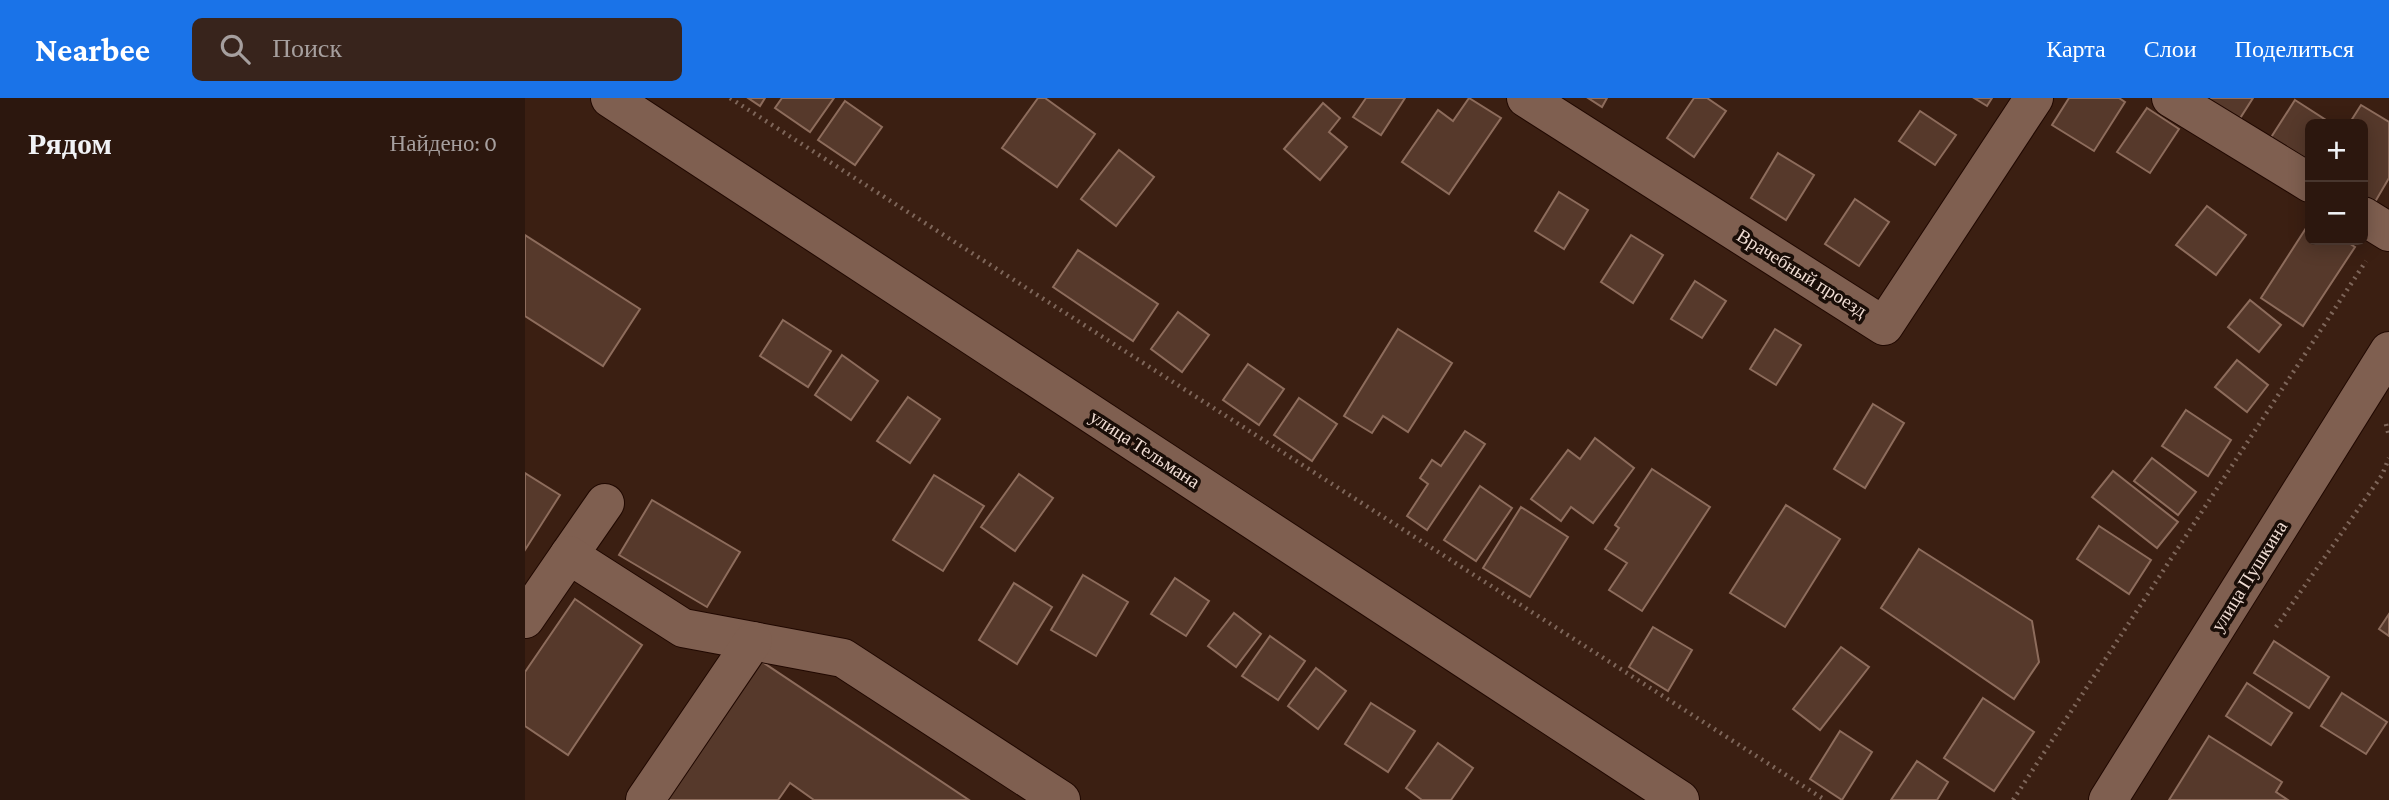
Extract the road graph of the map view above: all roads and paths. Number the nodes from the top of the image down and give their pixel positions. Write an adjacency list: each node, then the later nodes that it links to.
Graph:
1 (610, 98): 15 (street, улица Тельмана)
2 (730, 98): 18 (path)
3 (1525, 98): 4 (street, Врачебный проезд)
4 (2034, 98)
5 (2171, 98): 6 (street)
6 (2308, 182)
7 (2379, 226): 19 (path)
8 (2389, 351): 20 (street, улица Пушкина)
9 (2389, 458): 13 (path)
10 (605, 503): 11 (street)
11 (569, 555): 12 (street); 14 (street)
12 (525, 619)
13 (2276, 627)
14 (753, 641): 16 (street); 17 (street)
15 (1661, 795)
16 (645, 800)
17 (1061, 800)
18 (1825, 800)
19 (2013, 800)
20 (2108, 800)

